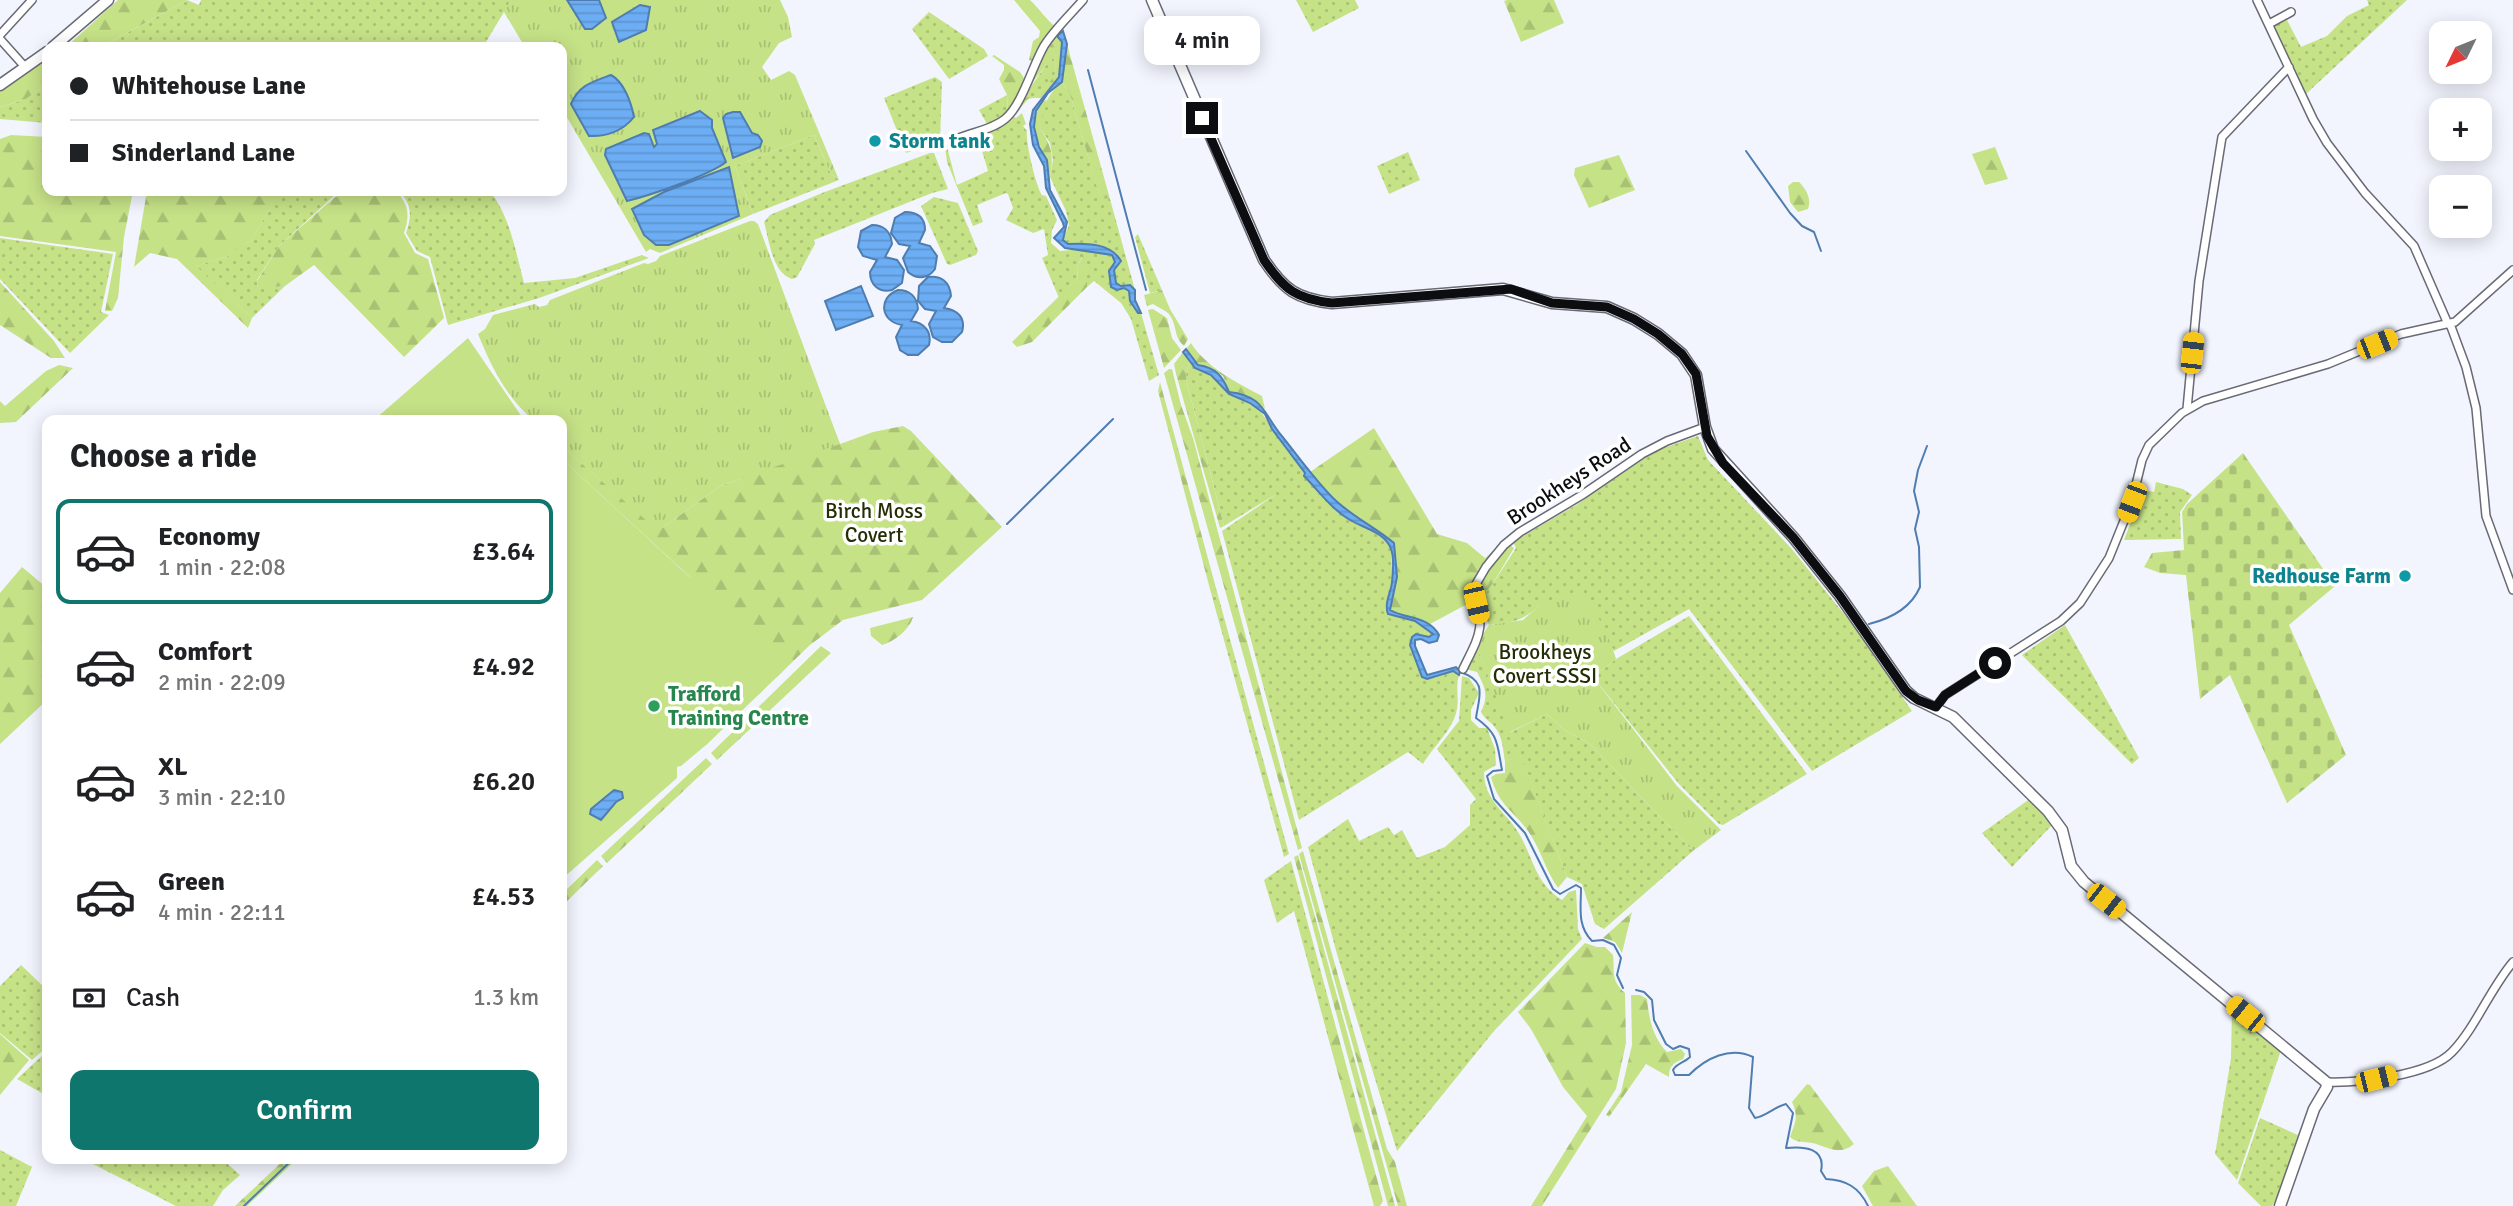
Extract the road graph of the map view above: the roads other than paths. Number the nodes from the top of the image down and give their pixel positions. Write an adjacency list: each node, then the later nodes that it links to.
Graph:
1 (32, 0): 8 (street)
2 (108, 0): 9 (street)
3 (1083, 0): 14 (street)
4 (1152, 0): 18 (street)
5 (2257, 0): 7 (street)
6 (2291, 12): 7 (street)
7 (2269, 24): 11 (street)
8 (0, 37): 12 (street)
9 (59, 42)
10 (42, 56): 12 (street)
11 (2289, 67): 16 (street); 17 (street)
12 (26, 68): 13 (street)
13 (0, 85)
14 (959, 138)
15 (2513, 270): 16 (street)
16 (2449, 324): 17 (street); 19 (street)
17 (2187, 409): 21 (street)
18 (1705, 427): 20 (street, Brookheys Road); 21 (street)
19 (2513, 590)
20 (1462, 669)
21 (1936, 707): 23 (street)
22 (2513, 962): 23 (street)
23 (2326, 1082): 24 (street)
24 (2280, 1206)

